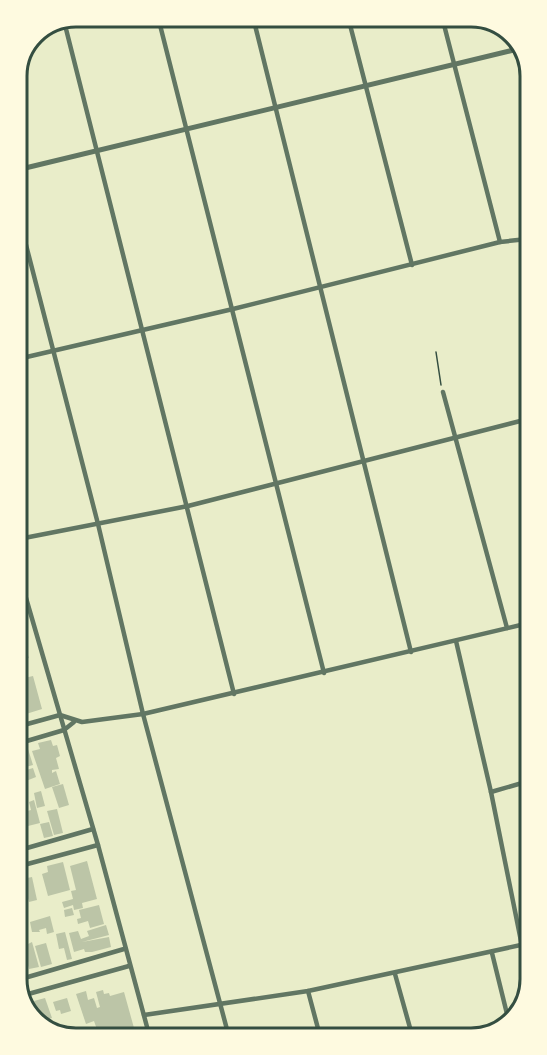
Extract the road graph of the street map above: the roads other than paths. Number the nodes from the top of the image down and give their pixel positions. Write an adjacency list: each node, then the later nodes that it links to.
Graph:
1 (161, 27): 10 (street)
2 (256, 27): 9 (street)
3 (350, 27): 8 (street)
4 (444, 27): 7 (street)
5 (66, 28): 11 (street)
6 (512, 51): 7 (street)
7 (454, 66): 8 (street); 14 (street)
8 (365, 87): 9 (street); 16 (street)
9 (277, 108): 10 (street); 17 (street)
10 (187, 128): 11 (street); 18 (street)
11 (96, 150): 12 (street); 19 (street)
12 (27, 167)
13 (520, 240): 14 (street)
14 (500, 242): 16 (street)
15 (27, 249): 20 (street)
16 (412, 265): 17 (street)
17 (321, 287): 18 (street); 25 (street)
18 (233, 309): 19 (street); 26 (street)
19 (141, 331): 20 (street); 27 (street)
20 (53, 351): 21 (street); 28 (street)
21 (27, 357)
22 (443, 392): 24 (street)
23 (520, 421): 24 (street)
24 (454, 439): 25 (street); 32 (street)
25 (363, 462): 26 (street); 34 (street)
26 (276, 483): 27 (street); 35 (street)
27 (188, 506): 28 (street); 36 (street)
28 (98, 524): 29 (street); 37 (street)
29 (27, 538)
30 (27, 602): 38 (street)
31 (520, 624): 32 (street)
32 (507, 628): 33 (street)
33 (456, 641): 34 (street); 44 (street)
34 (411, 652): 35 (street)
35 (324, 673): 36 (street)
36 (234, 694): 37 (street)
37 (143, 714): 39 (street); 58 (street)
38 (60, 715): 39 (street); 40 (street); 41 (street)
39 (74, 722): 41 (street)
40 (27, 724)
41 (64, 730): 42 (street); 45 (street)
42 (27, 740)
43 (520, 784): 44 (street)
44 (491, 792): 49 (street)
45 (93, 829): 46 (street); 47 (street)
46 (98, 845): 48 (street); 51 (street)
47 (27, 848)
48 (27, 864)
49 (520, 936)
50 (520, 946): 52 (street)
51 (124, 949): 53 (street); 55 (street)
52 (492, 953): 54 (street); 59 (street)
53 (129, 966): 57 (street); 60 (street)
54 (395, 974): 56 (street); 64 (street)
55 (27, 977)
56 (308, 991): 58 (street); 63 (street)
57 (30, 994)
58 (220, 1004): 60 (street); 62 (street)
59 (507, 1013)
60 (144, 1015): 61 (street)
61 (147, 1028)
62 (227, 1028)
63 (318, 1028)
64 (410, 1028)

